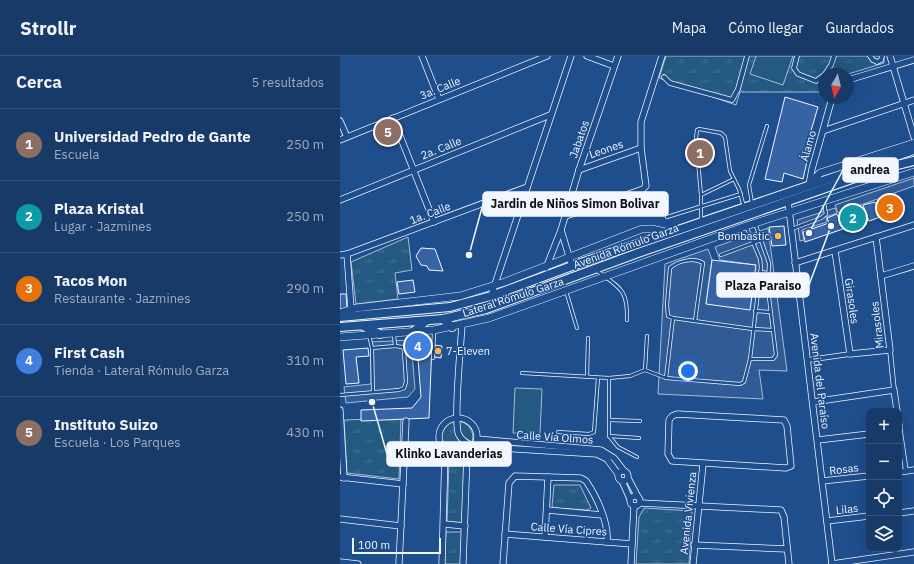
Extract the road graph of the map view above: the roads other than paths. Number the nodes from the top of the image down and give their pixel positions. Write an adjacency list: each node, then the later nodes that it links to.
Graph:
1 (422, 56): 20 (street)
2 (548, 56): 20 (street, 3a. Calle)
3 (571, 56): 24 (street)
4 (587, 56): 14 (street)
5 (618, 56): 14 (street, Jabatos)
6 (662, 56): 33 (street)
7 (747, 56): 17 (street)
8 (797, 56): 19 (street)
9 (834, 56): 16 (street)
10 (870, 56): 11 (street)
11 (882, 56)
12 (890, 56): 15 (street)
13 (914, 60): 15 (street)
14 (614, 66): 37 (street, Jabatos)
15 (892, 67): 18 (street); 22 (street)
16 (829, 68)
17 (664, 77)
18 (854, 78)
19 (818, 80)
20 (439, 100): 25 (street, 3a. Calle)
21 (914, 100): 22 (street)
22 (904, 103): 28 (street); 30 (street)
23 (830, 104): 28 (street, Álamo)
24 (550, 116): 36 (street, 2a. Calle); 41 (street)
25 (393, 118): 29 (street, 3a. Calle); 36 (street)
26 (340, 121): 29 (street)
27 (767, 126): 47 (lane)
28 (823, 131): 40 (street, Álamo)
29 (347, 137): 31 (street, 3a. Calle)
30 (914, 137)
31 (340, 140)
32 (914, 143): 40 (street)
33 (641, 148): 37 (street, Leones); 51 (street)
34 (914, 150): 40 (main road, Avenida Rómulo Garza)
35 (914, 161): 45 (main road, Avenida Rómulo Garza)
36 (414, 169): 44 (street, 2a. Calle); 53 (street)
37 (579, 170): 51 (street, Jabatos)
38 (914, 172): 46 (street, Lateral Rómulo Garza)
39 (734, 179): 42 (lane); 43 (lane); 43 (lane)
40 (810, 185): 47 (main road, Avenida Rómulo Garza)
41 (527, 187): 53 (street, 1a. Calle); 79 (street)
42 (741, 194): 48 (lane); 49 (lane)
43 (701, 195): 48 (lane)
44 (340, 200)
45 (788, 201): 50 (street, Avenida del Paraíso); 73 (main road, Avenida Rómulo Garza)
46 (823, 201): 50 (street, Lateral Rómulo Garza); 58 (lane)
47 (753, 204): 49 (main road, Avenida Rómulo Garza)
48 (701, 207): 52 (lane); 54 (lane)
49 (744, 208): 54 (main road, Avenida Rómulo Garza)
50 (790, 212): 55 (street, Lateral Rómulo Garza); 58 (street, Avenida del Paraíso)
51 (566, 216): 59 (street, Jabatos)
52 (667, 218)
53 (434, 222): 65 (street, 1a. Calle)
54 (701, 222): 60 (main road, Avenida Rómulo Garza)
55 (755, 223): 57 (street, Lateral Rómulo Garza); 62 (lane)
56 (914, 225): 61 (street)
57 (746, 226): 63 (lane); 78 (street, Lateral Rómulo Garza)
58 (791, 229): 69 (street, Avenida del Paraíso)
59 (561, 230): 68 (street); 70 (street, Jabatos)
60 (670, 233): 68 (street, Lateral Rómulo Garza); 71 (main road, Avenida Rómulo Garza)
61 (876, 237): 64 (street); 77 (street, Mirasoles)
62 (761, 240): 63 (lane); 75 (lane)
63 (753, 242): 67 (lane); 74 (lane)
64 (835, 251): 69 (street); 110 (street, Girasoles)
65 (347, 254): 66 (street, 1a. Calle); 82 (street)
66 (340, 255)
67 (721, 255)
68 (568, 257): 70 (street, Lateral Rómulo Garza); 71 (street)
69 (795, 263): 113 (street, Avenida del Paraíso)
70 (546, 265): 76 (street, Jabatos); 79 (street, Lateral Rómulo Garza)
71 (572, 266): 76 (main road, Avenida Rómulo Garza)
72 (914, 266): 77 (street)
73 (594, 269): 78 (lane); 88 (main road, Avenida Rómulo Garza)
74 (760, 272): 75 (lane); 83 (lane)
75 (768, 272): 84 (lane)
76 (544, 276): 81 (main road, Avenida Rómulo Garza)
77 (881, 276): 109 (street, Mirasoles)
78 (605, 277): 80 (street, Lateral Rómulo Garza); 89 (lane)
79 (493, 286): 81 (street); 82 (street, Lateral Rómulo Garza)
80 (566, 291): 93 (street, Lateral Rómulo Garza); 96 (lane)
81 (491, 296): 86 (main road, Avenida Rómulo Garza)
82 (351, 309): 85 (street, Lateral Rómulo Garza)
83 (755, 311): 84 (lane); 97 (lane)
84 (770, 312): 99 (lane)
85 (340, 313)
86 (340, 317)
87 (674, 318): 91 (lane); 91 (lane); 119 (lane)
88 (444, 319): 90 (main road, Avenida Rómulo Garza); 95 (main road)
89 (627, 320)
90 (426, 321): 92 (main road, Avenida Rómulo Garza); 100 (main road)
91 (695, 321): 97 (lane)
92 (362, 325): 94 (main road, Avenida Rómulo Garza); 102 (main road)
93 (462, 325): 95 (street, Lateral Rómulo Garza); 126 (street)
94 (340, 327)
95 (452, 327): 98 (street, Lateral Rómulo Garza)
96 (577, 328)
97 (752, 329): 99 (lane); 112 (lane)
98 (434, 330): 100 (street, Lateral Rómulo Garza); 111 (lane)
99 (773, 330): 112 (lane)
100 (413, 332): 101 (street, Lateral Rómulo Garza)
101 (394, 333): 102 (street, Lateral Rómulo Garza); 107 (lane)
102 (380, 334): 103 (street, Lateral Rómulo Garza)
103 (368, 335): 105 (street, Lateral Rómulo Garza); 108 (lane)
104 (647, 336): 114 (lane)
105 (340, 337)
106 (588, 338): 116 (lane)
107 (395, 346): 108 (lane); 121 (lane)
108 (372, 348): 121 (lane)
109 (890, 350): 110 (street); 120 (street, Mirasoles)
110 (850, 354): 113 (street)
111 (433, 358)
112 (750, 359): 119 (lane)
113 (808, 360): 123 (street, Avenida del Paraíso)
114 (645, 370): 118 (lane); 119 (lane)
115 (522, 373): 116 (lane)
116 (587, 378): 117 (lane)
117 (598, 378): 118 (lane); 131 (lane)
118 (610, 378): 127 (lane)
119 (666, 378)
120 (894, 390): 123 (street); 124 (street, Mirasoles)
121 (373, 392): 122 (lane)
122 (340, 395)
123 (813, 402): 136 (street, Avenida del Paraíso)
124 (897, 408)
125 (340, 410): 130 (street)
126 (456, 417): 135 (street); 138 (street); 139 (street)
127 (609, 420): 129 (lane); 133 (lane)
128 (406, 421): 152 (street)
129 (640, 421)
130 (341, 431): 149 (street)
131 (558, 432)
132 (866, 434): 136 (street)
133 (609, 436): 134 (lane); 141 (lane)
134 (639, 438)
135 (477, 439): 138 (street); 146 (street, Calle Vía Olmos)
136 (818, 440): 151 (street, Avenida del Paraíso)
137 (902, 444): 144 (street)
138 (475, 446): 140 (street); 146 (street, Calle Vía Olmos)
139 (446, 452): 140 (street); 165 (street)
140 (467, 454): 167 (street)
141 (637, 457)
142 (703, 464): 142 (street); 156 (street, Avenida Vivienza)
143 (914, 470): 144 (street)
144 (906, 471): 145 (street)
145 (902, 472)
146 (621, 473): 150 (street); 150 (street)
147 (866, 476): 151 (street, Rosas)
148 (548, 477): 158 (street); 161 (street); 168 (street)
149 (342, 478): 152 (street)
150 (625, 479): 153 (street); 154 (street)
151 (822, 482): 164 (street, Avenida del Paraíso)
152 (403, 484): 166 (street)
153 (638, 497): 154 (street); 155 (street)
154 (630, 499): 157 (street)
155 (640, 503): 156 (street); 157 (street)
156 (698, 505): 172 (street, Avenida Vivienza); 173 (street)
157 (634, 506): 171 (street)
158 (547, 510): 161 (street); 169 (street)
159 (914, 511): 160 (street)
160 (902, 513)
161 (602, 515): 170 (street)
162 (866, 516): 164 (street, Lilas)
163 (340, 519): 166 (street)
164 (827, 521): 184 (street, Avenida del Paraíso)
165 (444, 524): 167 (street); 178 (street)
166 (401, 526): 177 (street)
167 (465, 526): 179 (street)
168 (505, 534): 169 (street, Calle Vía Cipres); 180 (street)
169 (545, 537): 170 (street, Calle Vía Cipres)
170 (607, 542): 171 (street, Calle Vía Cipres)
171 (632, 544): 181 (street)
172 (694, 545): 173 (street); 182 (street, Avenida Vivienza)
173 (787, 549): 183 (street)
174 (914, 552): 184 (street)
175 (340, 562): 176 (street)
176 (358, 564)
177 (399, 564)
178 (442, 564)
179 (463, 564)
180 (503, 564)
181 (631, 564)
182 (693, 564)
183 (789, 564)
184 (832, 564)

